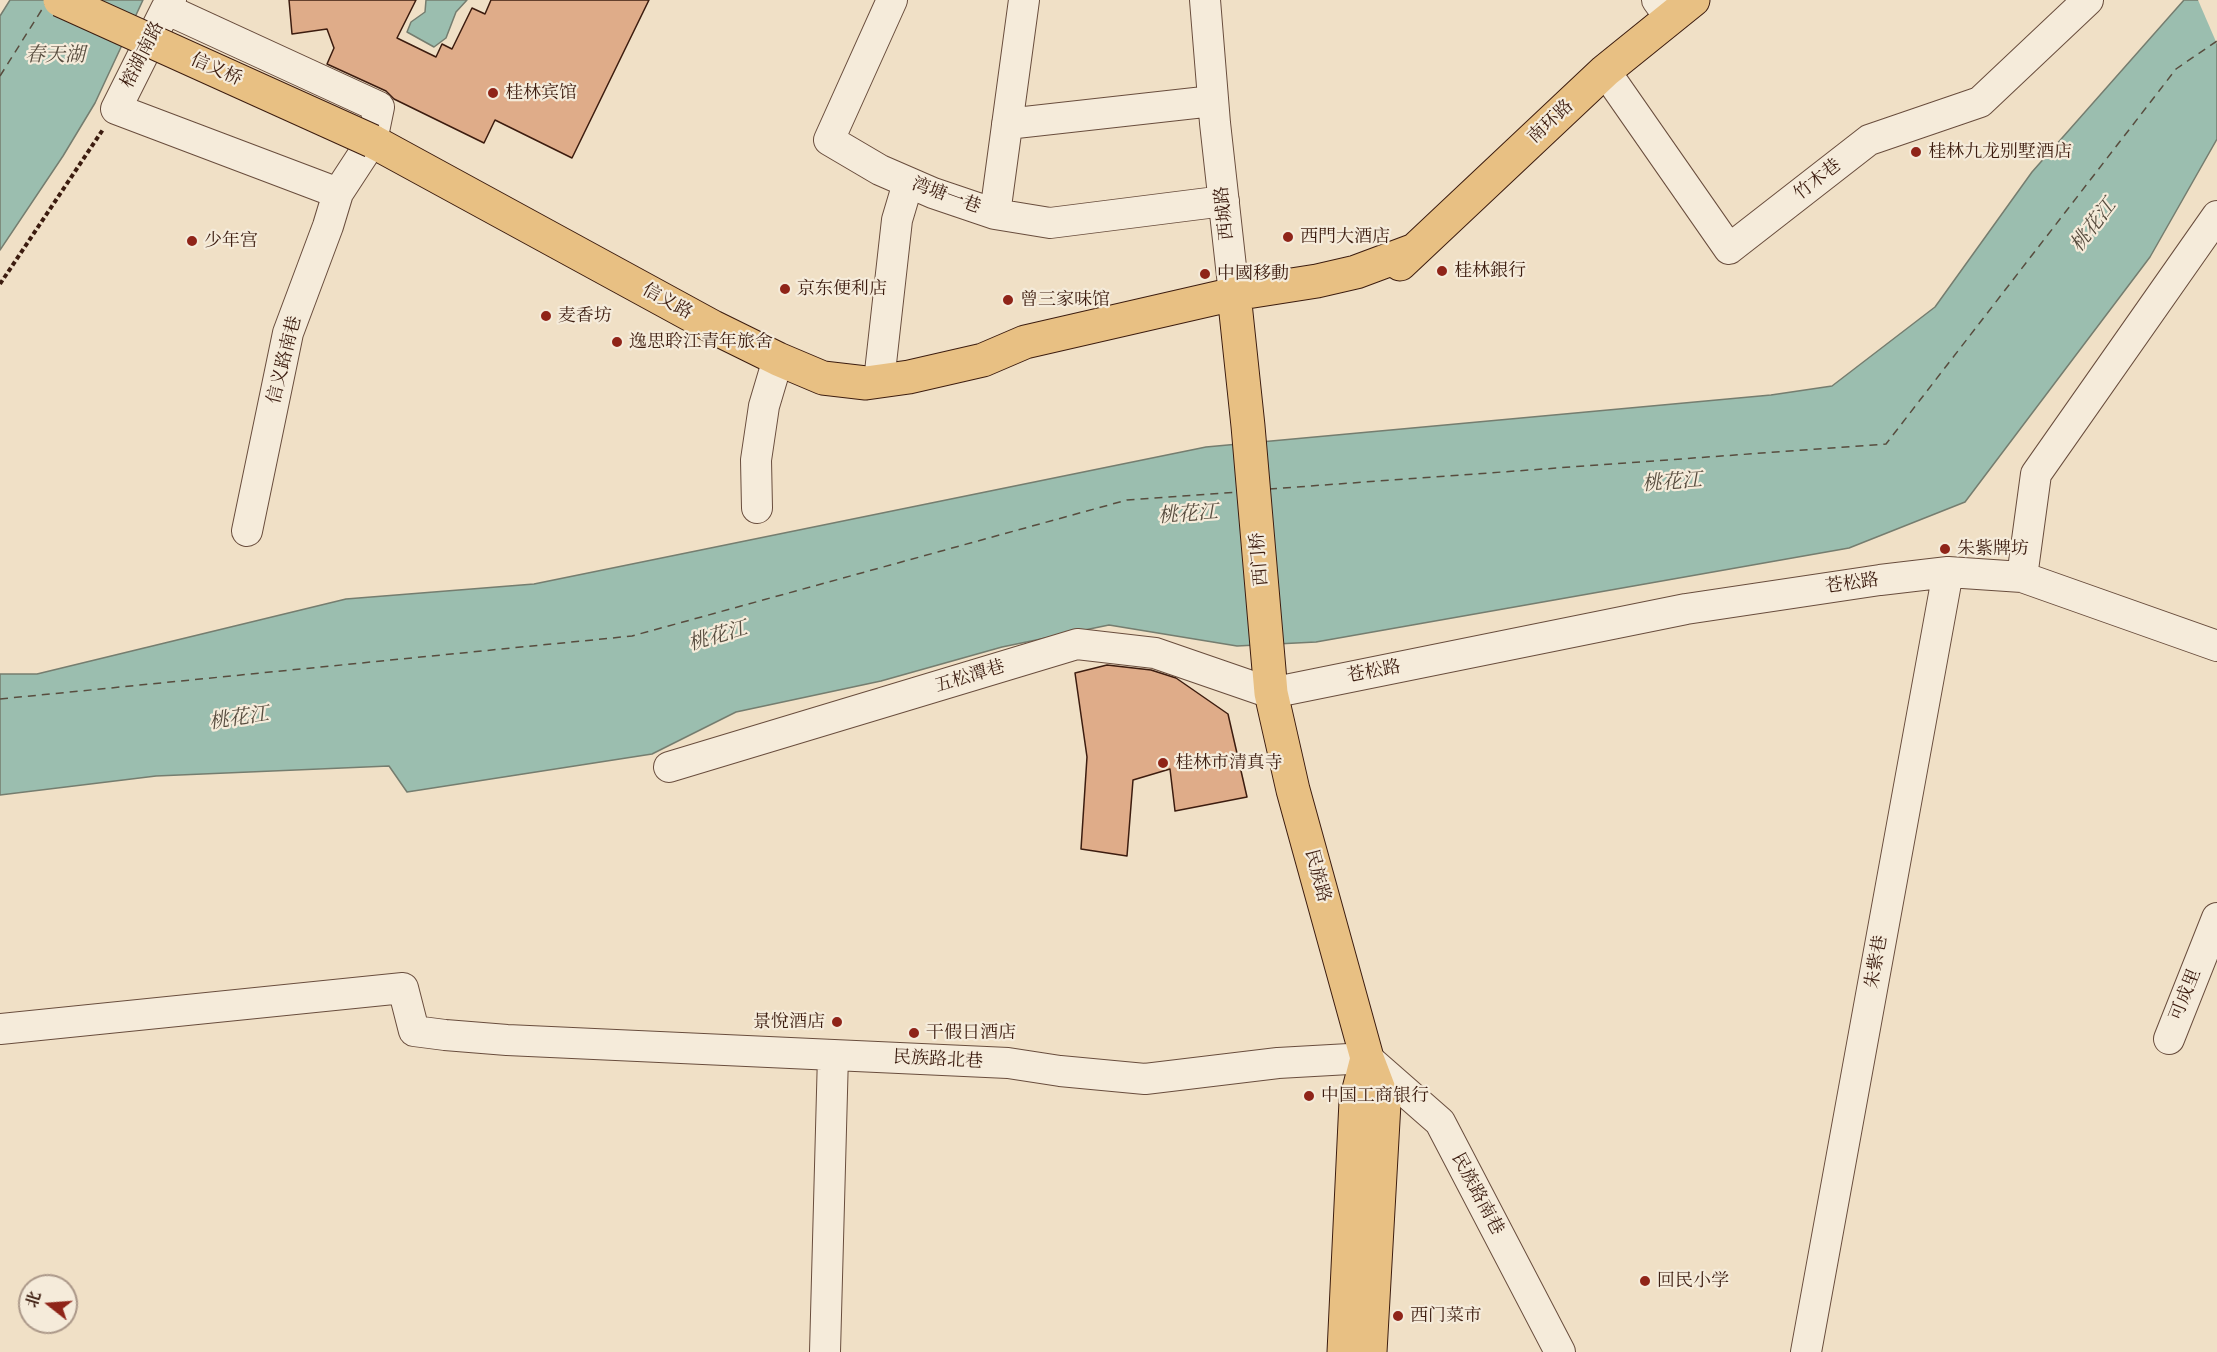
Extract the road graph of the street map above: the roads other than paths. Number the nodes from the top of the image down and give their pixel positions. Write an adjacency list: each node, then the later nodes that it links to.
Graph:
1 (60, 0): 11 (main road, 信义桥, bridge)
2 (892, 0): 12 (street, 湾塘一巷)
3 (1024, 0): 10 (street)
4 (1205, 0): 9 (street, 西城路)
5 (2088, 0): 8 (street, 竹木巷)
6 (169, 4): 11 (street, 信义路南巷); 13 (street, 榕湖南路)
7 (1673, 6): 8 (main road, 南环路)
8 (1605, 70): 17 (main road, 南环路)
9 (1214, 100): 10 (street); 14 (street, 西城路)
10 (1007, 124): 15 (street)
11 (372, 141): 13 (street, 信义路南巷); 18 (main road, 信义路)
12 (908, 183): 15 (street, 湾塘一巷); 20 (street)
13 (338, 194): 23 (street, 信义路南巷)
14 (1224, 201): 15 (street, 湾塘一巷); 17 (street, 西城路)
15 (995, 214)
16 (2217, 216): 25 (street)
17 (1236, 305): 19 (main road, 南环路); 21 (main road, 西城路)
18 (777, 359): 20 (main road, 信义路); 22 (street)
19 (983, 360): 20 (main road, 信义路)
20 (879, 381)
21 (1248, 426): 27 (main road, 西门桥)
22 (757, 508)
23 (247, 531)
24 (1948, 572): 25 (street, 苍松路); 27 (street, 苍松路); 38 (street, 朱紫巷)
25 (2022, 578): 26 (street, 苍松路)
26 (2217, 646)
27 (1271, 693): 28 (street, 五松潭巷); 33 (main road, 民族路)
28 (669, 767)
29 (2217, 918): 31 (street, 可成里)
30 (0, 1029): 32 (street, 民族路北巷)
31 (2169, 1039)
32 (833, 1055): 33 (street, 民族路北巷); 34 (street)
33 (1367, 1058): 35 (main road, 民族路); 36 (main road, 民族路); 37 (street, 民族路南巷)
34 (825, 1352)
35 (1344, 1352)
36 (1370, 1352)
37 (1560, 1352)
38 (1806, 1352)

